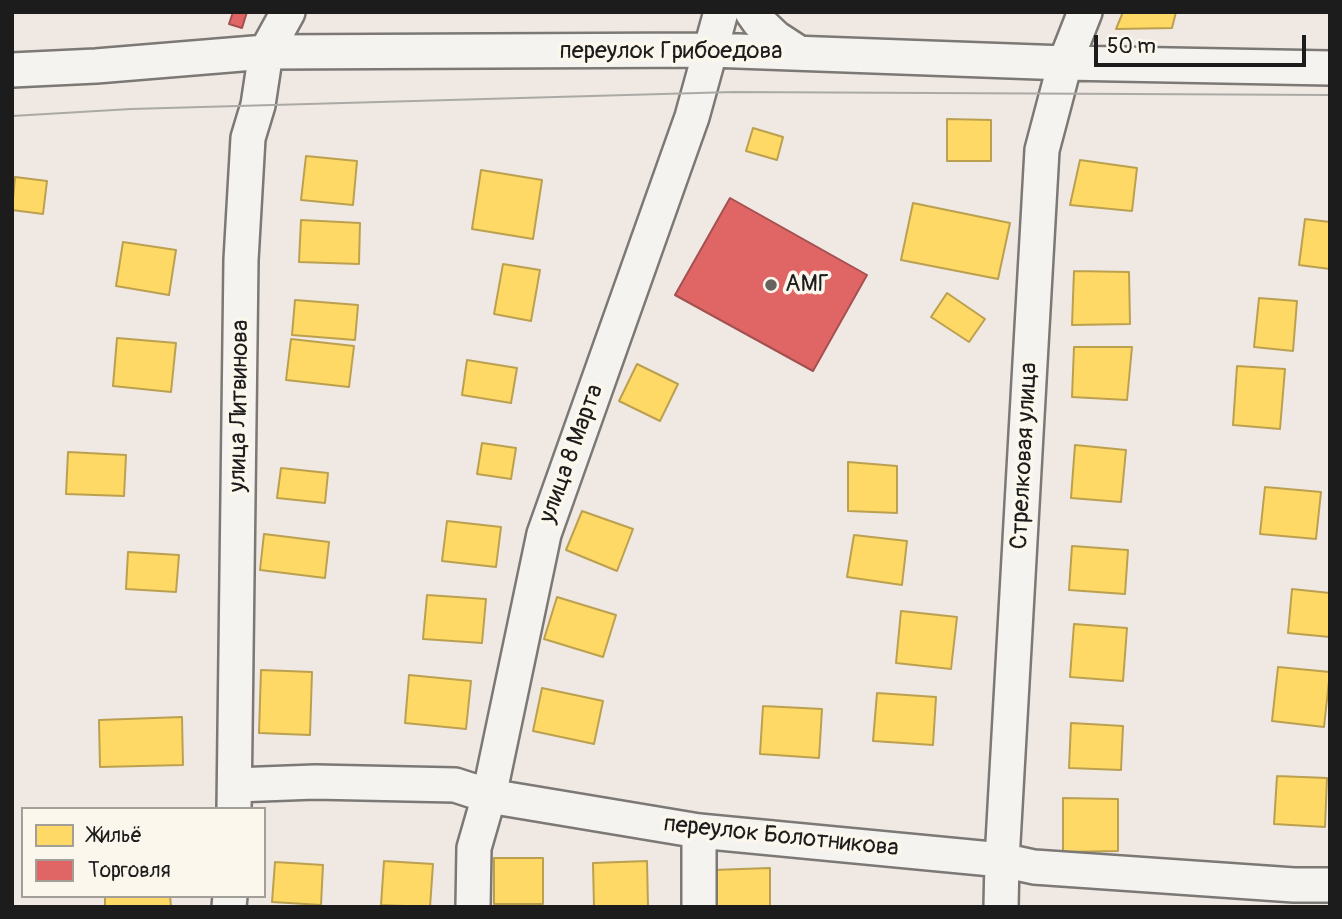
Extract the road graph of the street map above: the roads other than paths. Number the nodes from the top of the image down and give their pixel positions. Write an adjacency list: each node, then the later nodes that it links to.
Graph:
1 (288, 12): 8 (street, улица Литвинова)
2 (714, 12): 6 (street)
3 (721, 12): 7 (street, улица 8 Марта)
4 (752, 12): 9 (street)
5 (1085, 12): 10 (street, Стрелковая улица)
6 (641, 50): 7 (street, переулок Грибоедова); 8 (street, переулок Грибоедова)
7 (710, 50): 9 (street, переулок Грибоедова); 13 (street, улица 8 Марта)
8 (266, 52): 12 (street, переулок Грибоедова); 14 (street, улица Литвинова)
9 (800, 53): 10 (street, переулок Грибоедова)
10 (1065, 63): 11 (street, переулок Грибоедова); 16 (street, Стрелковая улица)
11 (1330, 68)
12 (12, 70)
13 (489, 796): 14 (street, переулок Болотникова); 15 (street, переулок Болотникова); 18 (street, улица 8 Марта)
14 (235, 797)
15 (699, 831): 16 (street, переулок Болотникова); 19 (street)
16 (1002, 860): 17 (street, переулок Болотникова); 20 (street, Стрелковая улица)
17 (1330, 885)
18 (473, 907)
19 (699, 907)
20 (1001, 907)

